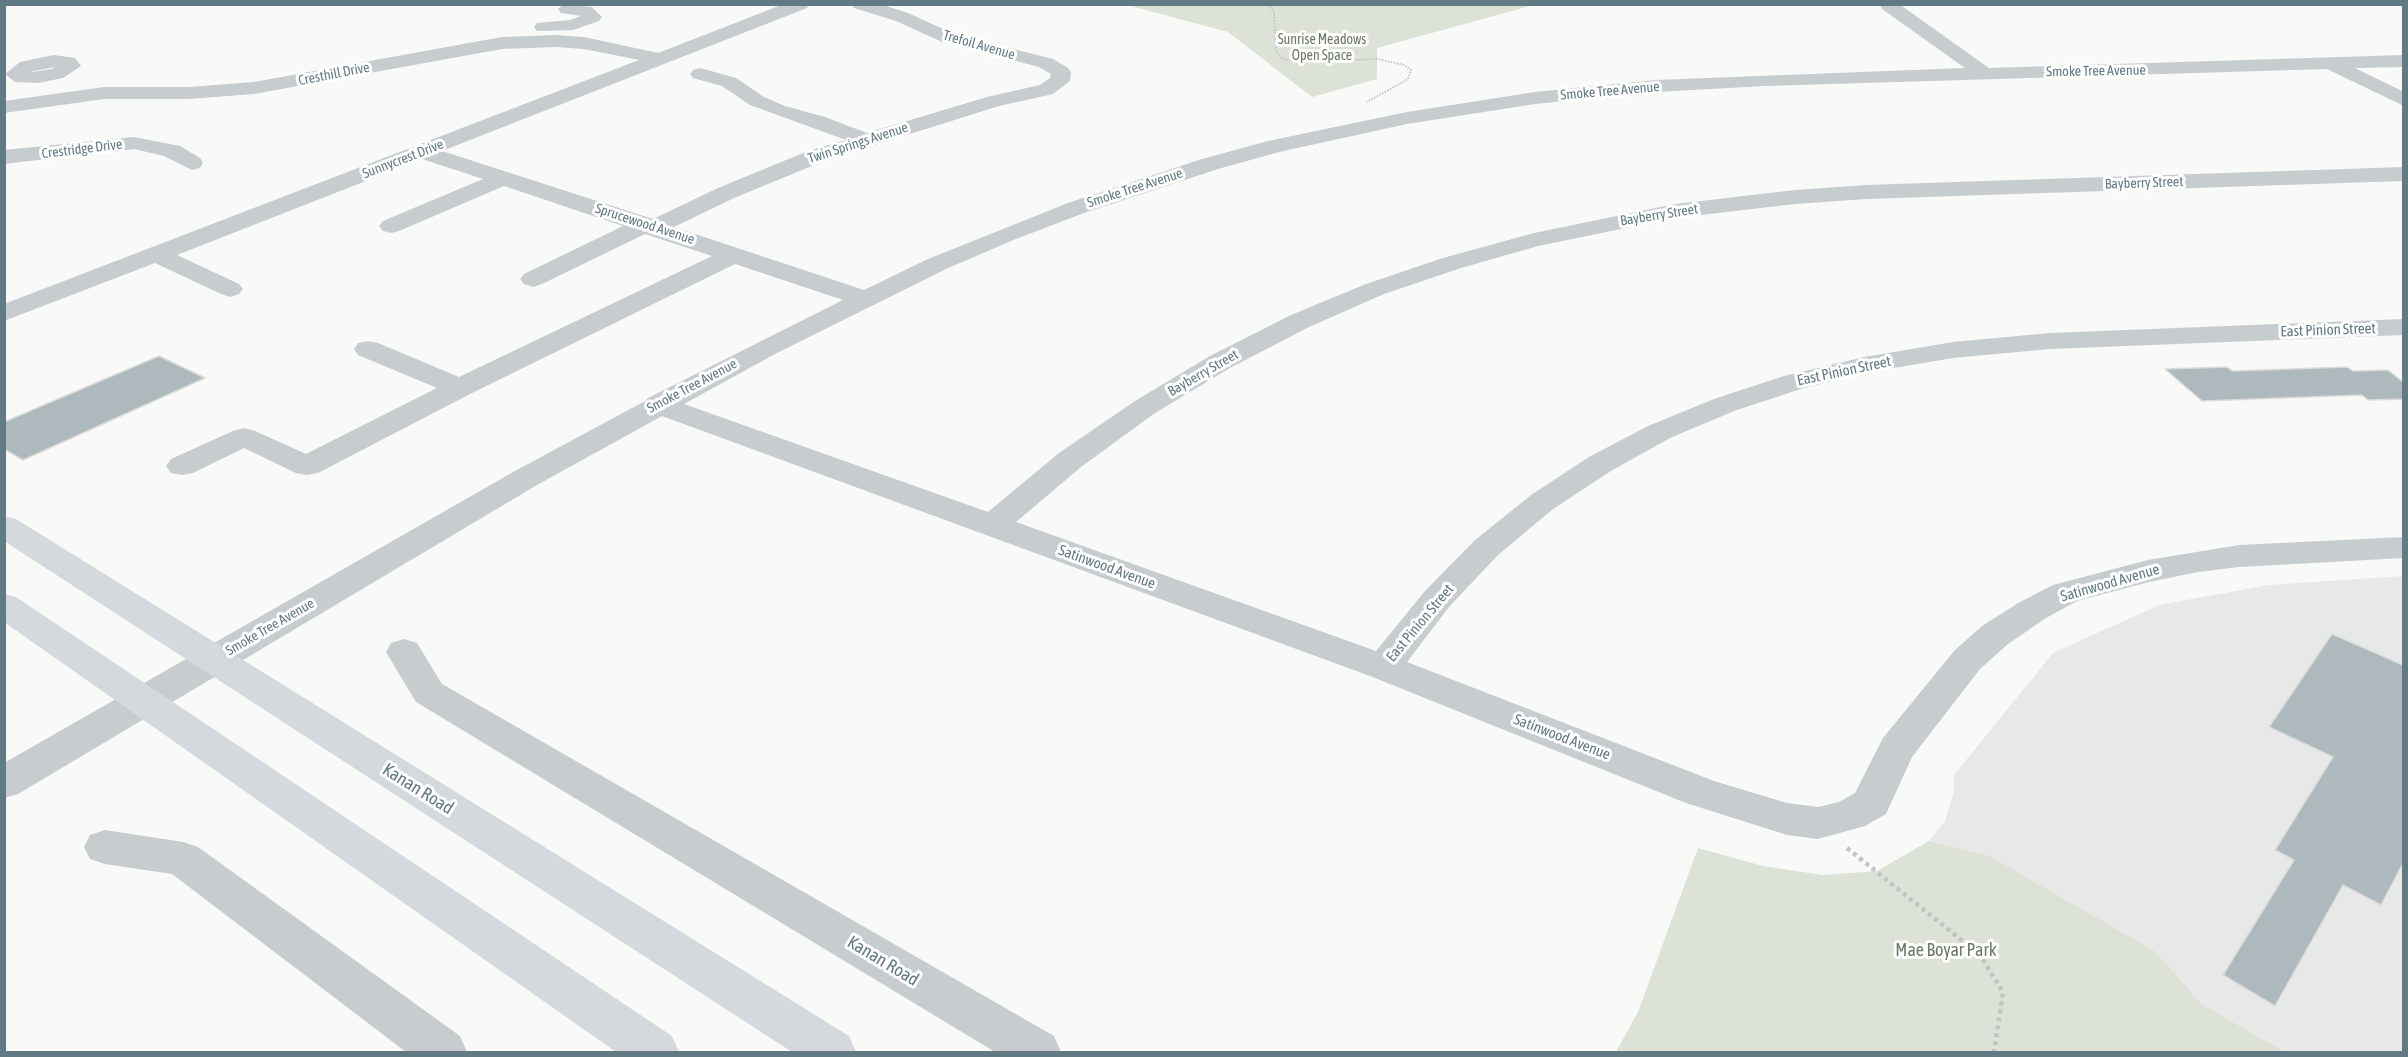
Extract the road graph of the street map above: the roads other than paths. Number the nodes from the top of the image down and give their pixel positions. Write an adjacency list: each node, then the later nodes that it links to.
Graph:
1 (801, 4): 7 (street, Sunnycrest Drive)
2 (860, 4): 11 (street, Trefoil Avenue)
3 (1888, 5): 12 (street)
4 (571, 7): 5 (street); 5 (street)
5 (541, 27): 6 (street)
6 (518, 42): 7 (street, Cresthill Drive); 15 (street, Cresthill Drive)
7 (661, 59): 18 (street, Sunnycrest Drive)
8 (2403, 61): 9 (street, Smoke Tree Avenue)
9 (2333, 65): 12 (street, Smoke Tree Avenue); 14 (street)
10 (700, 74): 17 (street)
11 (1061, 74): 17 (street, Twin Springs Avenue)
12 (1984, 74): 29 (street, Smoke Tree Avenue)
13 (38, 77): 15 (street)
14 (2403, 100)
15 (36, 101): 16 (street)
16 (4, 107)
17 (865, 140): 24 (street, Twin Springs Avenue)
18 (424, 152): 22 (street, Sprucewood Avenue); 25 (street, Sunnycrest Drive)
19 (4, 157): 20 (street, Crestridge Drive)
20 (192, 163)
21 (2403, 174): 36 (street, Bayberry Street)
22 (504, 178): 23 (street); 24 (street, Sprucewood Avenue)
23 (391, 226)
24 (650, 226): 26 (street, Sprucewood Avenue); 27 (street, Twin Springs Avenue)
25 (156, 254): 28 (street); 30 (street, Sunnycrest Drive)
26 (736, 255): 29 (street, Sprucewood Avenue); 33 (street)
27 (533, 279)
28 (230, 289)
29 (866, 298): 34 (street, Smoke Tree Avenue)
30 (4, 313)
31 (2403, 327): 42 (street, East Pinion Street)
32 (368, 349): 33 (street)
33 (460, 388): 35 (street)
34 (658, 404): 36 (street, Satinwood Avenue); 41 (street, Smoke Tree Avenue)
35 (182, 466)
36 (992, 525): 42 (street, Satinwood Avenue)
37 (4, 526): 41 (main road, Kanan Road)
38 (2403, 547): 42 (street, Satinwood Avenue)
39 (4, 605): 43 (main road)
40 (405, 652): 49 (street, Kanan Road)
41 (215, 659): 43 (street, Smoke Tree Avenue); 48 (main road, Kanan Road)
42 (1383, 667)
43 (143, 699): 44 (street, Smoke Tree Avenue); 47 (main road)
44 (4, 783)
45 (105, 848): 46 (street)
46 (443, 1053)
47 (655, 1053)
48 (832, 1053)
49 (1038, 1053)

